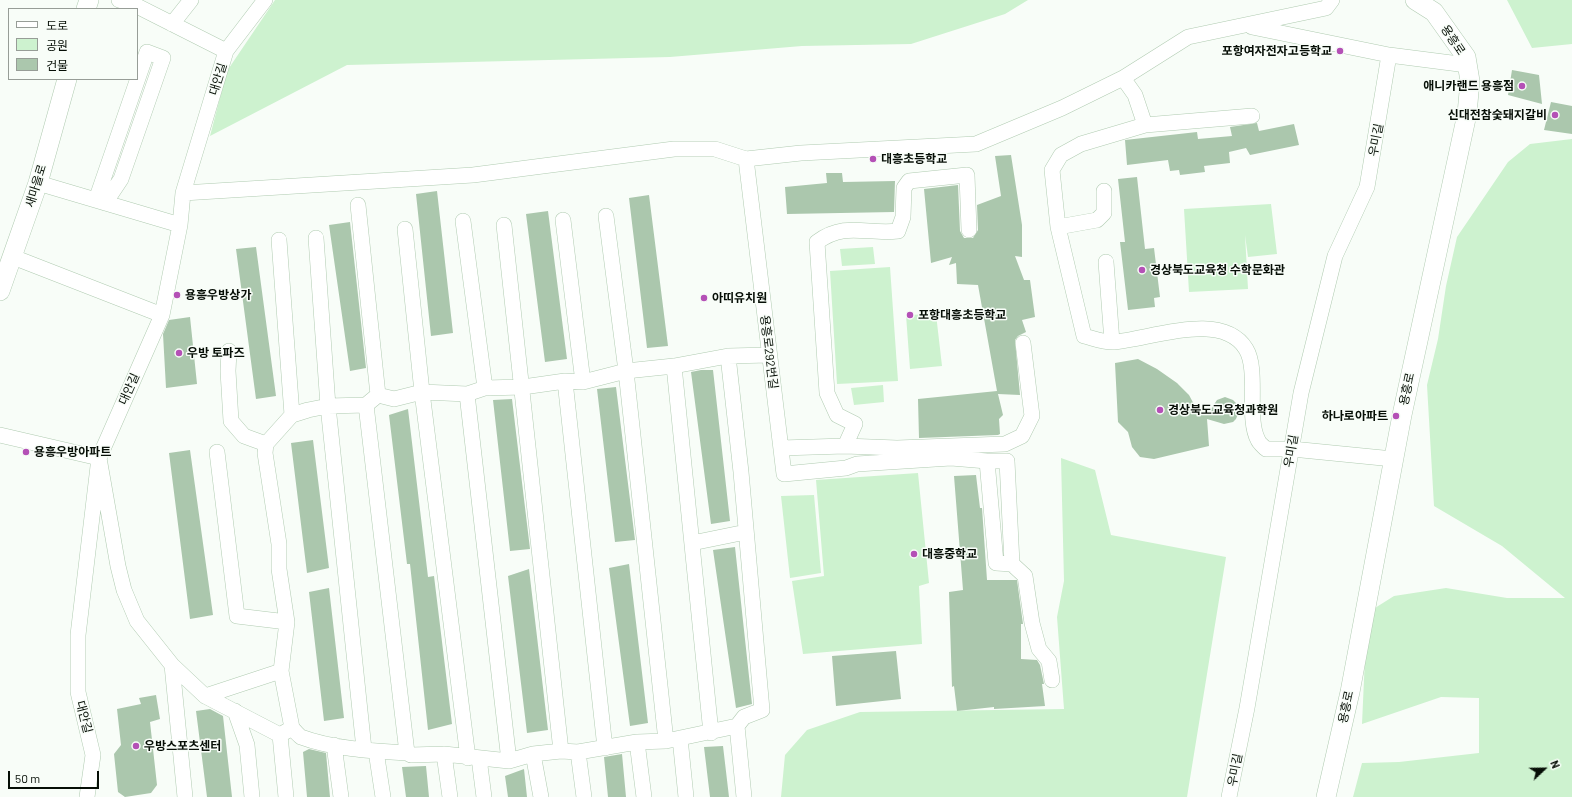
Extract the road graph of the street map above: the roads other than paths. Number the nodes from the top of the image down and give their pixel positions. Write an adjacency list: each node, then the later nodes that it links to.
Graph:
1 (191, 0): 6 (street)
2 (265, 0): 8 (street, 대안길)
3 (1332, 0): 7 (street)
4 (1416, 0): 10 (main road, 용흥로)
5 (129, 1): 6 (street)
6 (172, 24): 8 (street)
7 (1246, 25): 9 (street); 11 (street)
8 (226, 52): 18 (street, 대안길)
9 (1390, 55): 10 (street); 56 (street, 우미길)
10 (1467, 65): 59 (main road, 용흥로)
11 (1123, 78): 14 (street); 15 (street)
12 (67, 80): 16 (main road, 새마을로)
13 (1252, 116): 14 (street)
14 (1145, 125): 26 (street)
15 (746, 158): 18 (street); 38 (street, 용흥로292번길)
16 (38, 183): 19 (street); 31 (main road, 새마을로)
17 (1104, 191): 26 (street)
18 (183, 193): 24 (street, 대안길)
19 (101, 201): 19 (street); 24 (street)
20 (358, 205): 48 (street)
21 (606, 216): 41 (street)
22 (563, 220): 43 (street)
23 (463, 221): 45 (street)
24 (180, 225): 34 (street, 대안길)
25 (504, 225): 44 (street)
26 (1058, 227): 35 (street)
27 (405, 229): 46 (street)
28 (969, 230): 54 (street)
29 (316, 238): 50 (street)
30 (279, 240): 51 (street)
31 (13, 257): 33 (main road, 새마을로); 34 (street)
32 (1106, 262): 35 (street)
33 (0, 290)
34 (162, 315): 58 (street, 대안길)
35 (1112, 342): 56 (street)
36 (1022, 343): 54 (street)
37 (229, 351): 53 (street)
38 (769, 355): 39 (street); 55 (street, 용흥로292번길)
39 (728, 356): 40 (street); 61 (street)
40 (674, 366): 41 (street); 62 (street)
41 (626, 371): 43 (street); 73 (street)
42 (565, 381): 43 (street); 44 (street); 76 (street)
43 (583, 382)
44 (523, 387): 45 (street); 78 (street)
45 (485, 388): 47 (street)
46 (422, 392): 47 (street); 48 (street); 83 (street)
47 (467, 394): 84 (street)
48 (378, 395): 49 (street)
49 (366, 405): 50 (street); 80 (street)
50 (328, 406): 51 (street); 77 (street)
51 (292, 415): 53 (street)
52 (0, 435): 58 (street)
53 (266, 444): 64 (street)
54 (845, 446): 55 (street)
55 (782, 448): 60 (street, 용흥로292번길)
56 (1292, 449): 59 (street); 98 (street, 우미길)
57 (217, 452): 64 (street)
58 (99, 458): 65 (street); 85 (street, 대안길)
59 (1393, 458): 99 (main road, 용흥로)
60 (987, 462): 63 (street); 63 (street)
61 (746, 532): 62 (street); 70 (street)
62 (692, 543): 72 (street)
63 (1012, 564): 67 (street)
64 (287, 622): 66 (street)
65 (172, 666): 68 (street); 86 (street)
66 (281, 671): 68 (street); 71 (street)
67 (1052, 680)
68 (205, 696): 69 (street)
69 (235, 711): 71 (street); 87 (street)
70 (737, 726): 72 (street); 97 (street)
71 (286, 732): 75 (street); 88 (street)
72 (710, 733): 73 (street)
73 (673, 740): 74 (street); 96 (street)
74 (637, 742): 76 (street); 95 (street)
75 (334, 745): 77 (street); 89 (street)
76 (605, 748): 79 (street)
77 (370, 750): 80 (street); 90 (street)
78 (561, 751): 79 (street); 82 (street)
79 (578, 752): 94 (street)
80 (407, 753): 81 (street)
81 (444, 754): 83 (street); 91 (street)
82 (533, 754): 84 (street); 93 (street)
83 (474, 758): 84 (street); 92 (street)
84 (509, 761)
85 (87, 797)
86 (184, 797)
87 (252, 797)
88 (286, 797)
89 (342, 797)
90 (383, 797)
91 (450, 797)
92 (484, 797)
93 (541, 797)
94 (584, 797)
95 (644, 797)
96 (686, 797)
97 (744, 797)
98 (1229, 797)
99 (1326, 797)

